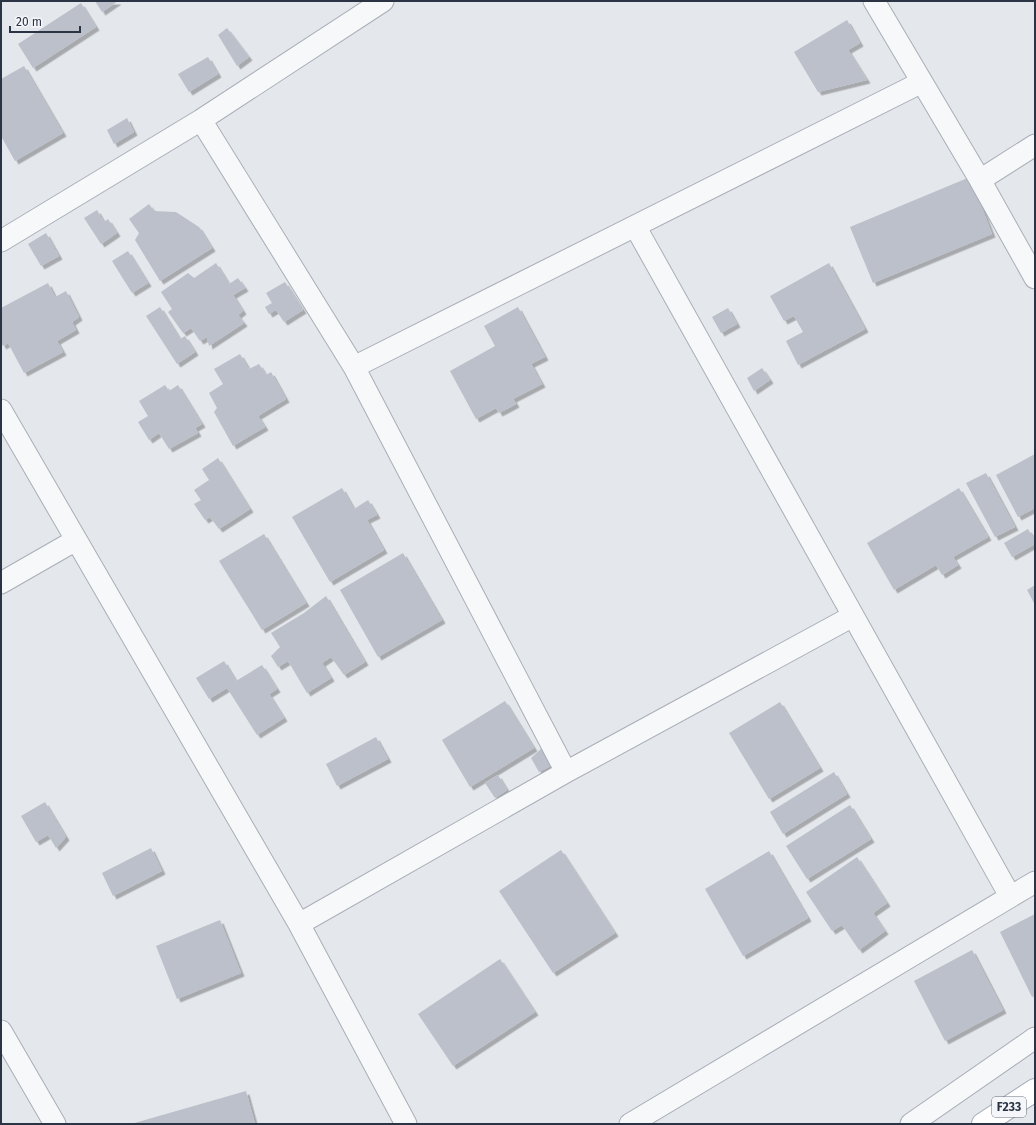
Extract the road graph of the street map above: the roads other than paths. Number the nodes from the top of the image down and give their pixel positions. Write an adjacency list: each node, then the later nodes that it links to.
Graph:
1 (383, 1): 4 (street)
2 (874, 1): 3 (street)
3 (922, 82): 6 (street); 7 (street)
4 (201, 120): 8 (street); 10 (street)
5 (1035, 145): 6 (street)
6 (980, 180): 9 (street)
7 (635, 226): 10 (street); 14 (street)
8 (1, 241)
9 (1035, 278)
10 (354, 367): 15 (street)
11 (1, 410): 12 (street)
12 (76, 540): 13 (street); 18 (street)
13 (1, 583)
14 (853, 616): 15 (street); 17 (street)
15 (566, 772): 18 (street)
16 (1035, 882): 17 (street)
17 (1010, 896): 24 (street)
18 (298, 924): 23 (street)
19 (3, 1037): 22 (street)
20 (1035, 1038): 25 (street)
21 (1035, 1090): 26 (main road, F233)
22 (55, 1124)
23 (406, 1124)
24 (630, 1124)
25 (911, 1124)
26 (983, 1124)

